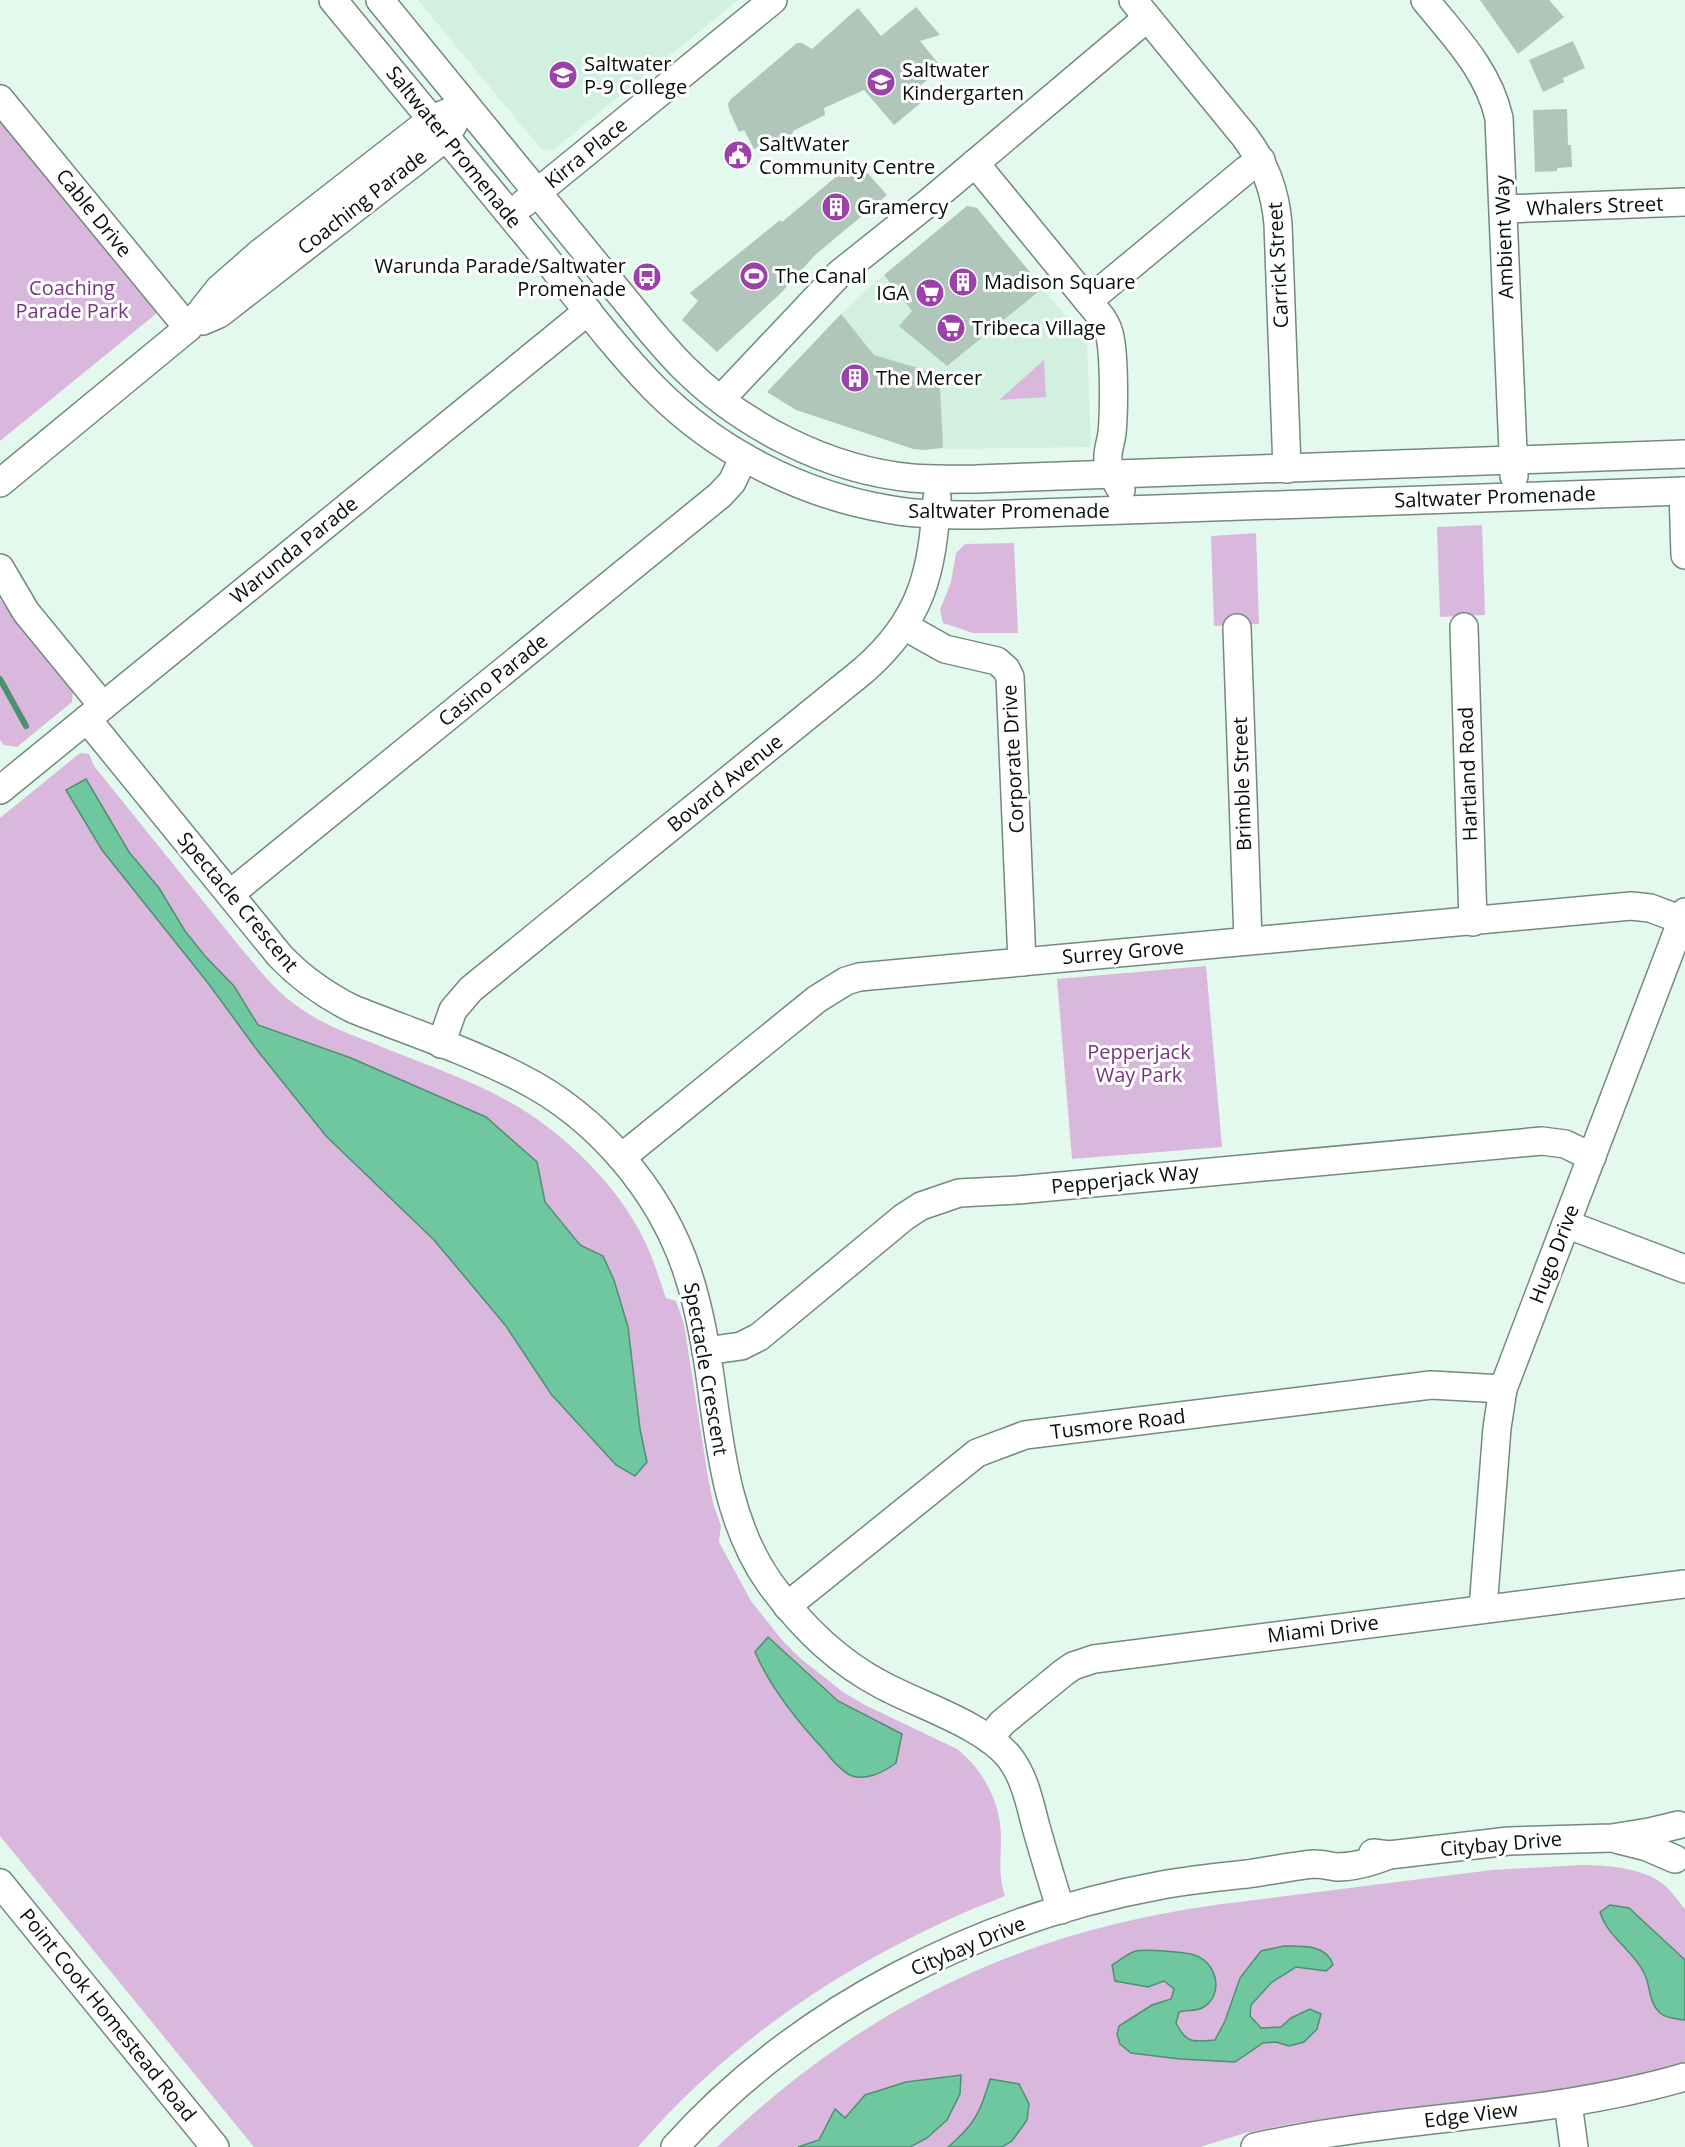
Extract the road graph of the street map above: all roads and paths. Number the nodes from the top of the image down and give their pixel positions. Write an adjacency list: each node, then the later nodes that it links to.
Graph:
1 (333, 0): 8 (street, Saltwater Promenade)
2 (380, 0): 7 (street, Saltwater Promenade)
3 (773, 0): 11 (street, Kirra Place)
4 (1425, 0): 13 (street, Ambient Way)
5 (1140, 9): 9 (street, Carrick Street); 10 (street)
6 (0, 99): 17 (street, Cable Drive)
7 (466, 105): 8 (street, Coaching Parade); 11 (street, Saltwater Promenade)
8 (439, 128): 14 (street, Saltwater Promenade); 17 (street, Coaching Parade)
9 (1261, 160): 15 (street); 22 (street, Carrick Street)
10 (975, 163): 15 (street); 18 (street)
11 (538, 192): 14 (street, Kirra Place); 18 (street, Saltwater Promenade)
12 (1685, 202): 13 (street, Whalers Street)
13 (1504, 209): 21 (street, Ambient Way)
14 (510, 215): 16 (street, Saltwater Promenade)
15 (1088, 301): 23 (street)
16 (588, 311): 20 (street, Saltwater Promenade); 35 (street, Warunda Parade)
17 (188, 328): 25 (street, Coaching Parade)
18 (721, 399): 24 (street, Saltwater Promenade)
19 (1685, 454): 21 (street, Saltwater Promenade)
20 (744, 458): 29 (street, Saltwater Promenade); 37 (street, Casino Parade)
21 (1513, 459): 22 (street, Saltwater Promenade); 27 (street, Ambient Way)
22 (1287, 469): 23 (street, Saltwater Promenade)
23 (1120, 475): 24 (street, Saltwater Promenade); 28 (street)
24 (938, 479): 29 (street, Bovard Avenue)
25 (0, 483)
26 (1684, 491): 27 (street, Saltwater Promenade); 30 (street)
27 (1515, 497): 28 (street, Saltwater Promenade)
28 (1152, 510): 29 (street, Saltwater Promenade)
29 (936, 515): 32 (street, Bovard Avenue)
30 (1685, 555)
31 (0, 568): 35 (street, Spectacle Crescent)
32 (904, 626): 41 (street, Corporate Drive); 42 (street, Bovard Avenue)
33 (1464, 627): 39 (street, Hartland Road)
34 (1237, 628): 40 (street, Brimble Street)
35 (95, 713): 36 (street, Warunda Parade); 37 (street, Spectacle Crescent)
36 (2, 785)
37 (230, 894): 42 (street, Spectacle Crescent)
38 (1684, 916): 39 (street, Surrey Grove); 43 (street, Hugo Drive)
39 (1473, 922): 40 (street, Surrey Grove)
40 (1248, 940): 41 (street, Surrey Grove)
41 (1022, 962): 44 (street, Surrey Grove)
42 (441, 1044): 44 (street, Spectacle Crescent)
43 (1592, 1157): 45 (street, Hugo Drive); 47 (street, Pepperjack Way)
44 (622, 1158): 47 (street, Spectacle Crescent)
45 (1566, 1224): 46 (street); 48 (street, Hugo Drive)
46 (1685, 1269)
47 (706, 1351): 50 (street, Spectacle Crescent)
48 (1503, 1389): 50 (street, Tusmore Road); 51 (street, Hugo Drive)
49 (1685, 1584): 51 (street, Miami Drive)
50 (787, 1606): 52 (street, Spectacle Crescent)
51 (1483, 1610): 52 (street, Miami Drive)
52 (989, 1739): 57 (street, Spectacle Crescent)
53 (1681, 1822): 54 (street, Citybay Drive); 55 (street)
54 (1612, 1838): 55 (street, Citybay Drive); 57 (street, Citybay Drive)
55 (1680, 1865)
56 (0, 1883): 61 (street, Point Cook Homestead Road)
57 (1060, 1910): 62 (street, Citybay Drive)
58 (1685, 2077): 59 (street, Edge View)
59 (1569, 2103): 60 (street, Edge View); 64 (street)
60 (1339, 2139): 63 (street, Edge View)
61 (215, 2147)
62 (675, 2147)
63 (1255, 2147)
64 (1574, 2147)

